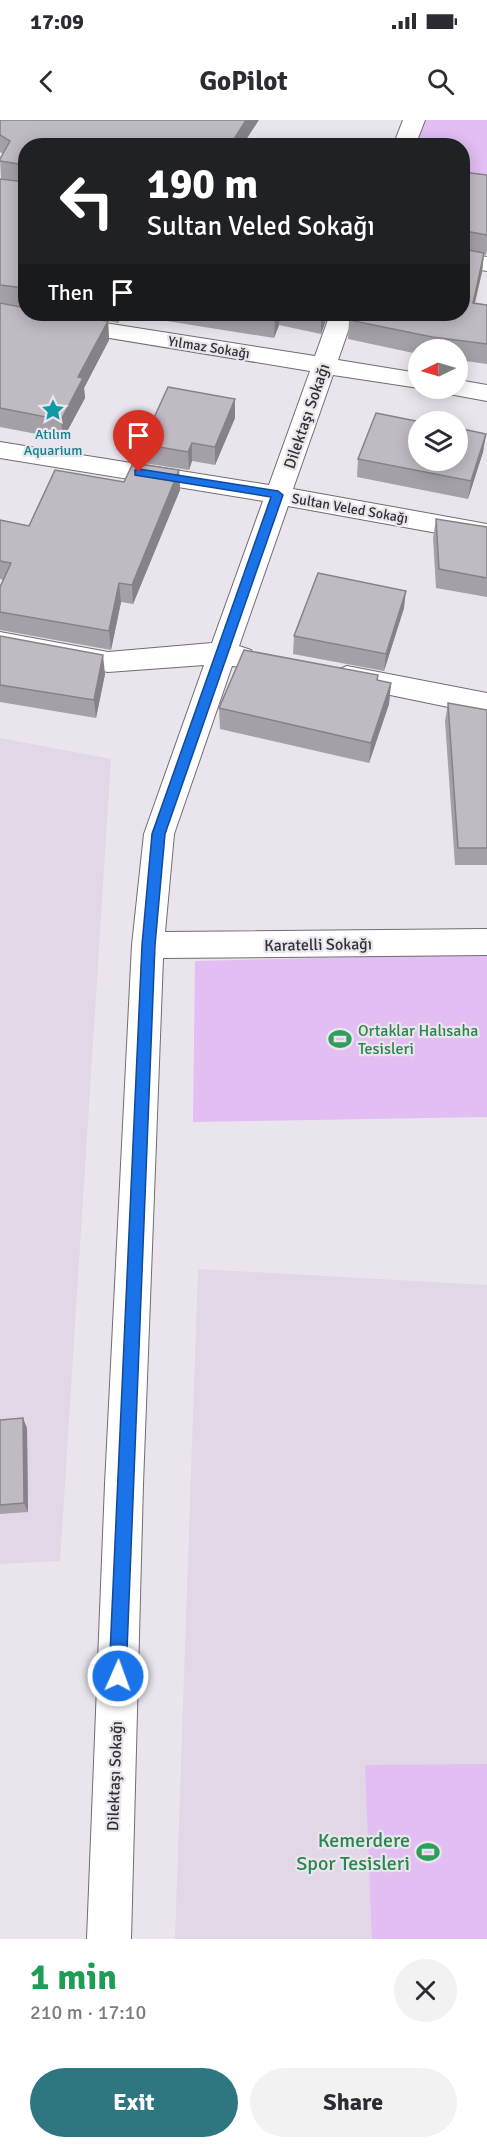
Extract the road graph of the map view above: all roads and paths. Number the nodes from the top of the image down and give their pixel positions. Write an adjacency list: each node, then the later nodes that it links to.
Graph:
1 (414, 120): 2 (street)
2 (407, 138)
3 (470, 261): 4 (street)
4 (487, 264)
5 (0, 313): 6 (street, Yılmaz Sokağı)
6 (18, 316)
7 (50, 321): 9 (street, Yılmaz Sokağı)
8 (340, 321): 9 (street, Dilektaşı Sokağı)
9 (324, 365): 10 (street, Yılmaz Sokağı); 14 (street, Dilektaşı Sokağı)
10 (408, 379)
11 (468, 390): 12 (street)
12 (487, 393)
13 (0, 450): 14 (street, Sultan Veled Sokağı)
14 (278, 495): 15 (street, Sultan Veled Sokağı); 17 (street, Dilektaşı Sokağı)
15 (487, 533)
16 (0, 642): 17 (street)
17 (222, 653): 18 (street); 22 (street, Dilektaşı Sokağı)
18 (268, 662)
19 (326, 673): 20 (street)
20 (487, 704)
21 (487, 942): 22 (street, Karatelli Sokağı)
22 (148, 945): 23 (street, Dilektaşı Sokağı)
23 (109, 1939)

